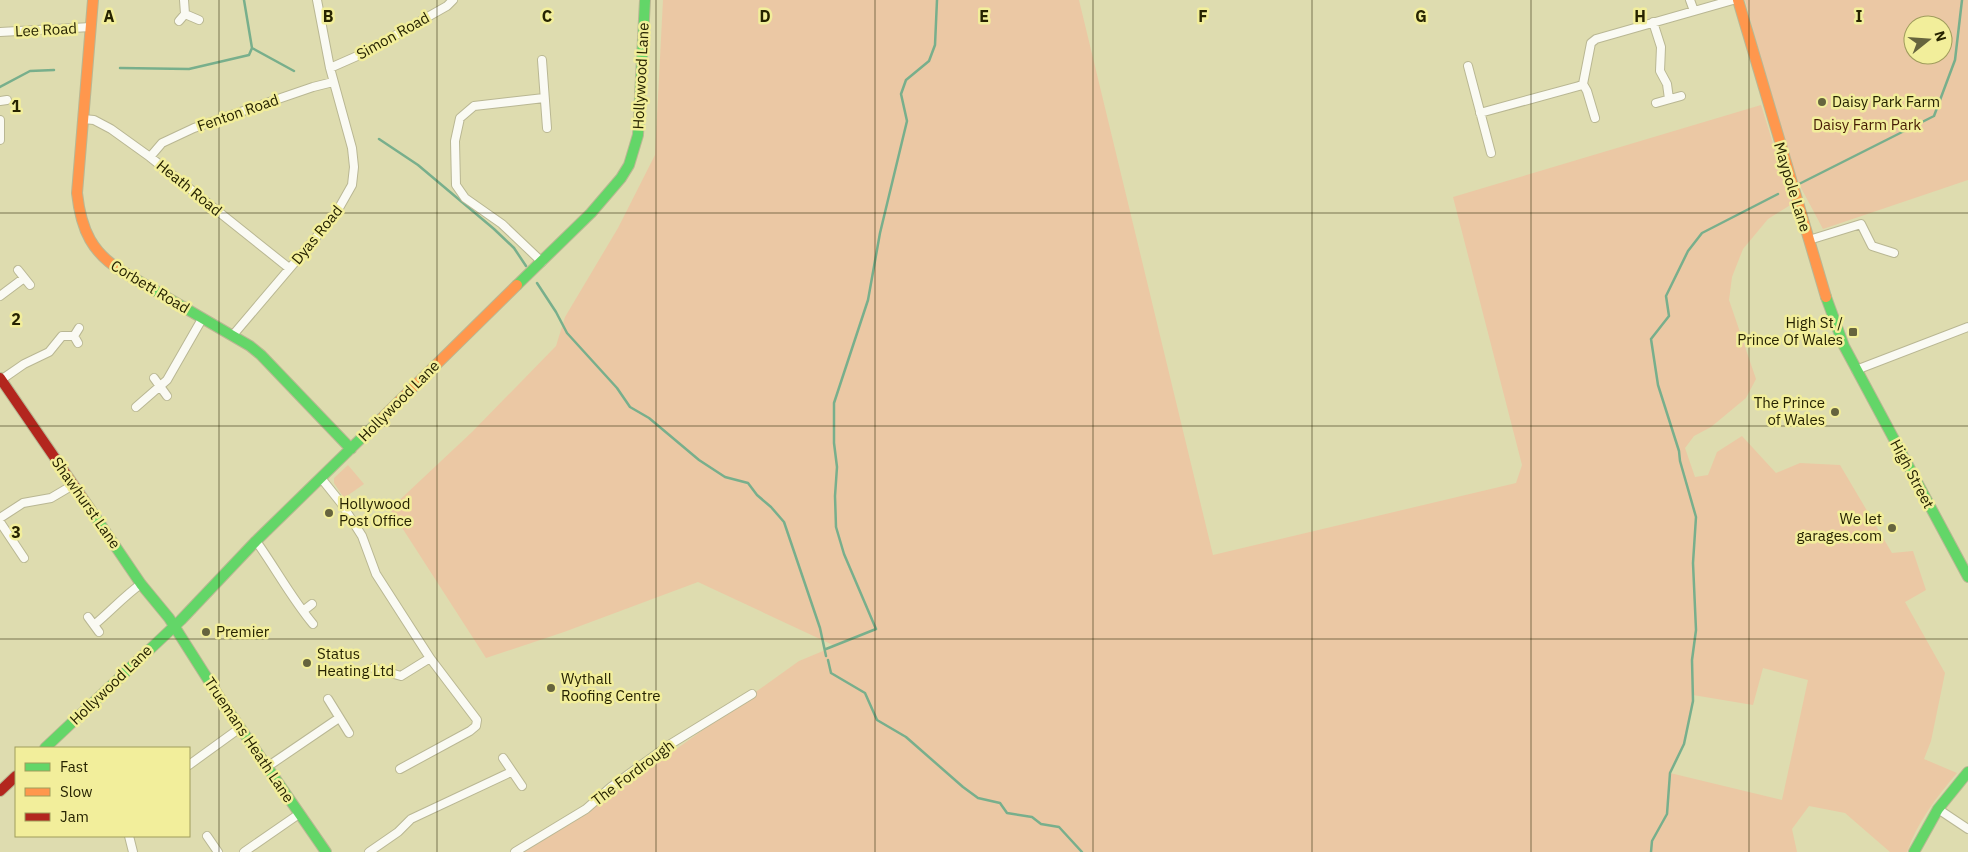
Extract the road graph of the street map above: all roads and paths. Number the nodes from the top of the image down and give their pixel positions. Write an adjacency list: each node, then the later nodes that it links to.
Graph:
1 (93, 0): 14 (street, Corbett Road)
2 (184, 0): 10 (street)
3 (317, 0): 18 (street, Dyas Road)
4 (453, 0): 18 (street, Simon Road)
5 (645, 0): 35 (street, Hollywood Lane)
6 (1690, 0): 9 (street)
7 (1733, 0): 9 (street)
8 (1738, 0): 33 (street, Maypole Lane)
9 (1694, 11): 13 (street)
10 (185, 14): 11 (street); 12 (street)
11 (199, 20)
12 (180, 21)
13 (1653, 22): 20 (street); 23 (street)
14 (91, 27): 15 (street, Lee Road); 26 (street, Corbett Road)
15 (0, 32)
16 (542, 60): 22 (street)
17 (1468, 66): 25 (street)
18 (330, 68): 19 (street, Dyas Road)
19 (333, 82): 32 (street, Fenton Road); 36 (street, Dyas Road)
20 (1583, 84): 25 (street); 27 (street)
21 (1681, 96): 23 (street)
22 (544, 98): 29 (street); 35 (street)
23 (1669, 100): 24 (street)
24 (1656, 103)
25 (1480, 113): 31 (street)
26 (83, 118): 32 (street, Heath Road); 41 (street, Corbett Road)
27 (1594, 118)
28 (0, 120): 30 (street)
29 (547, 128)
30 (0, 140)
31 (1491, 153)
32 (150, 157): 36 (street, Heath Road)
33 (1808, 240): 34 (street); 45 (street, Maypole Lane)
34 (1894, 253)
35 (542, 262): 51 (street, Hollywood Lane)
36 (289, 268): 44 (street, Dyas Road)
37 (18, 270): 38 (street)
38 (24, 278): 39 (street); 40 (street)
39 (30, 285)
40 (0, 296)
41 (202, 319): 44 (street, Corbett Road); 48 (street)
42 (79, 328): 47 (street)
43 (1968, 328): 45 (street)
44 (232, 335): 51 (street, Corbett Road)
45 (1856, 370): 58 (street, High Street)
46 (154, 378): 48 (street)
47 (1, 379): 53 (street, Shawhurst Lane)
48 (161, 386): 49 (street); 50 (street)
49 (167, 396)
50 (136, 407)
51 (351, 449): 52 (street, Hollywood Lane)
52 (321, 478): 56 (street, Hollywood Lane); 67 (street)
53 (73, 485): 54 (street); 59 (street, Shawhurst Lane)
54 (0, 518)
55 (0, 522): 57 (street)
56 (256, 542): 61 (street); 65 (street, Hollywood Lane)
57 (24, 558)
58 (1968, 577)
59 (141, 584): 64 (street); 65 (street, Shawhurst Lane)
60 (312, 604): 61 (street)
61 (303, 611): 63 (street)
62 (88, 616): 64 (street)
63 (314, 624)
64 (94, 625): 66 (street)
65 (174, 626): 72 (street, Truemans Heath Lane); 74 (street, Hollywood Lane)
66 (99, 632)
67 (430, 658): 68 (street); 80 (street)
68 (373, 668)
69 (752, 694): 94 (street, The Fordrough)
70 (328, 699): 71 (street)
71 (339, 718): 73 (street); 77 (street)
72 (240, 728): 76 (street); 77 (street, Truemans Heath Lane)
73 (349, 733)
74 (46, 747)
75 (503, 758): 78 (street)
76 (190, 764)
77 (267, 767): 85 (street, Truemans Heath Lane)
78 (511, 772): 82 (street); 93 (street)
79 (1968, 772): 84 (street)
80 (412, 774)
81 (15, 777): 83 (street)
82 (522, 786)
83 (0, 791)
84 (1938, 809): 86 (street); 95 (street)
85 (299, 814): 91 (street); 92 (street, Truemans Heath Lane)
86 (1968, 830)
87 (207, 836): 90 (street)
88 (129, 837): 89 (street)
89 (131, 851)
90 (218, 852)
91 (244, 852)
92 (326, 852)
93 (369, 852)
94 (515, 852)
95 (1914, 852)

